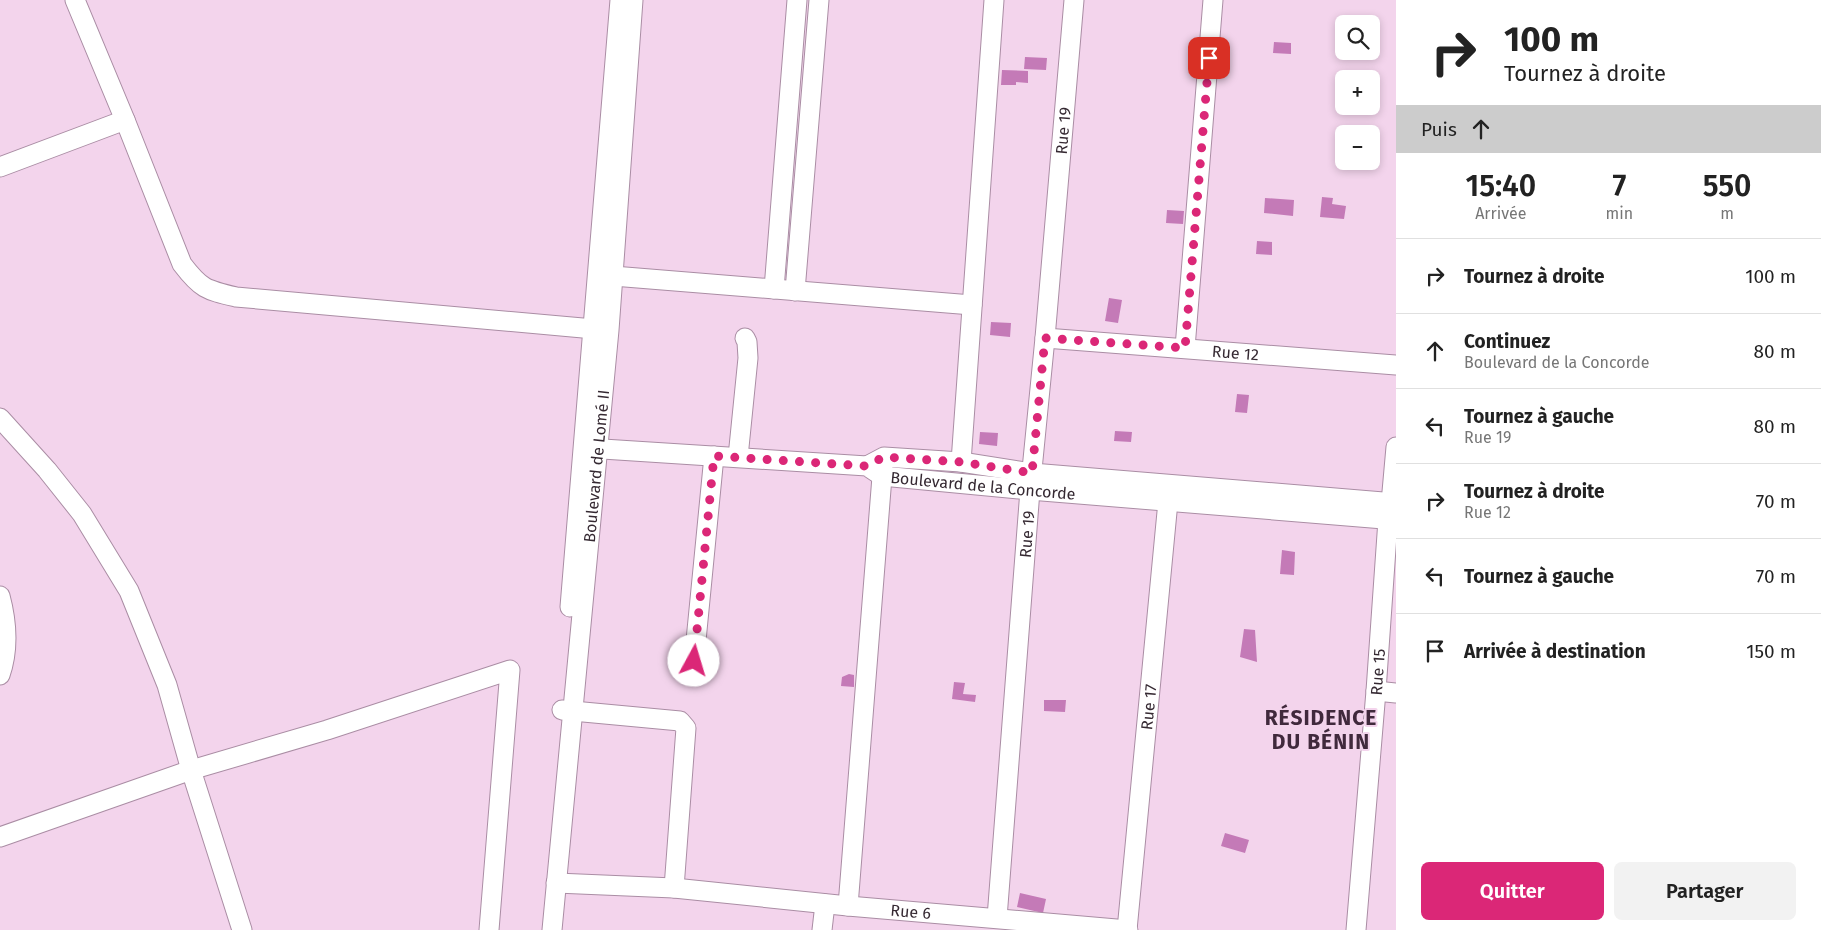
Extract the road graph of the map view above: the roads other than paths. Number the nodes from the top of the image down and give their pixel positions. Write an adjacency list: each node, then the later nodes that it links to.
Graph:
1 (76, 0): 9 (street)
2 (620, 0): 15 (street, Boulevard de Lomé II)
3 (633, 0): 11 (street, Boulevard de Lomé II)
4 (796, 0): 12 (street)
5 (819, 0): 13 (street)
6 (994, 0): 14 (street)
7 (1074, 0): 17 (street, Rue 19)
8 (1213, 0): 18 (street)
9 (125, 120): 10 (street); 15 (street)
10 (0, 167)
11 (613, 276): 12 (street); 15 (street, Boulevard de Lomé II)
12 (774, 289): 13 (street)
13 (795, 291): 14 (street)
14 (972, 305): 25 (street)
15 (601, 330): 22 (street, Boulevard de Lomé II)
16 (745, 338): 24 (street)
17 (1045, 338): 18 (street, Rue 12); 27 (street, Rue 19)
18 (1185, 348): 19 (street, Rue 12)
19 (1396, 365)
20 (0, 418): 36 (street)
21 (1396, 447): 29 (street, Rue 15)
22 (590, 449): 23 (street); 35 (street, Boulevard de Lomé II)
23 (714, 456): 24 (street); 31 (street)
24 (738, 457): 26 (street)
25 (961, 462): 26 (street, Boulevard de la Concorde); 27 (street, Boulevard de la Concorde)
26 (874, 471): 27 (street, Boulevard de la Concorde); 41 (street)
27 (1031, 482): 28 (street, Boulevard de la Concorde); 42 (street, Rue 19)
28 (1169, 493): 29 (street, Boulevard de la Concorde); 48 (street, Rue 17)
29 (1393, 511): 33 (street, Rue 15)
30 (0, 596): 32 (street)
31 (694, 661)
32 (0, 675)
33 (1376, 690): 34 (street); 49 (street, Rue 15)
34 (1396, 693)
35 (568, 711): 38 (street, Boulevard de Lomé II); 39 (street); 45 (street, Boulevard de Lomé II)
36 (191, 770): 37 (street); 43 (street); 44 (street)
37 (0, 837)
38 (556, 883): 39 (street, Rue 6); 46 (street, Boulevard de Lomé II)
39 (674, 888): 40 (street, Rue 6)
40 (825, 904): 41 (street, Rue 6); 47 (street)
41 (848, 906): 42 (street, Rue 6)
42 (996, 918): 48 (street, Rue 6)
43 (484, 929)
44 (242, 930)
45 (542, 930)
46 (552, 930)
47 (822, 930)
48 (1127, 930)
49 (1356, 930)

